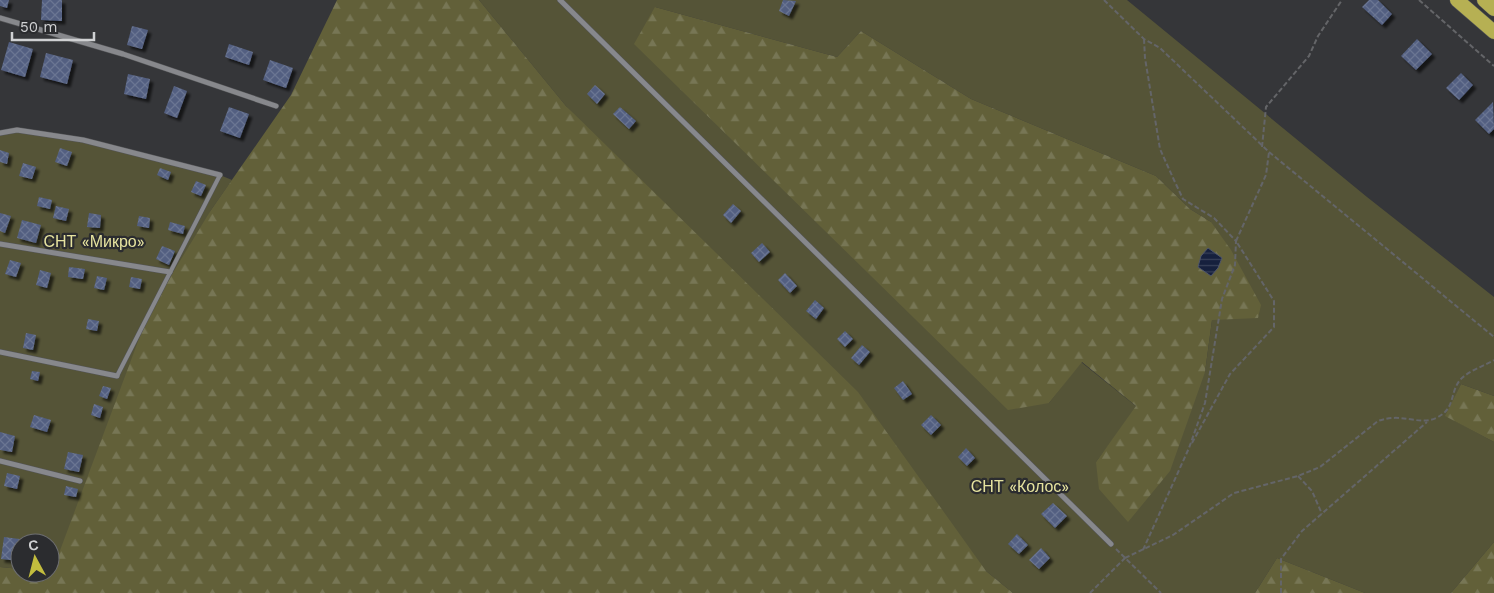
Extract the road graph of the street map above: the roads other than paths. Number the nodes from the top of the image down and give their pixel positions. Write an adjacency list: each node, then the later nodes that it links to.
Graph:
1 (560, 0): 16 (street)
2 (1457, 0): 6 (highway)
3 (1484, 0): 4 (highway)
4 (1494, 9)
5 (0, 18): 7 (street)
6 (1494, 32)
7 (276, 106)
8 (0, 133): 9 (street)
9 (220, 175): 11 (lane)
10 (0, 244): 11 (street)
11 (170, 272): 13 (lane)
12 (0, 352): 13 (street)
13 (117, 376)
14 (0, 461): 15 (street)
15 (80, 481)
16 (1111, 544)

